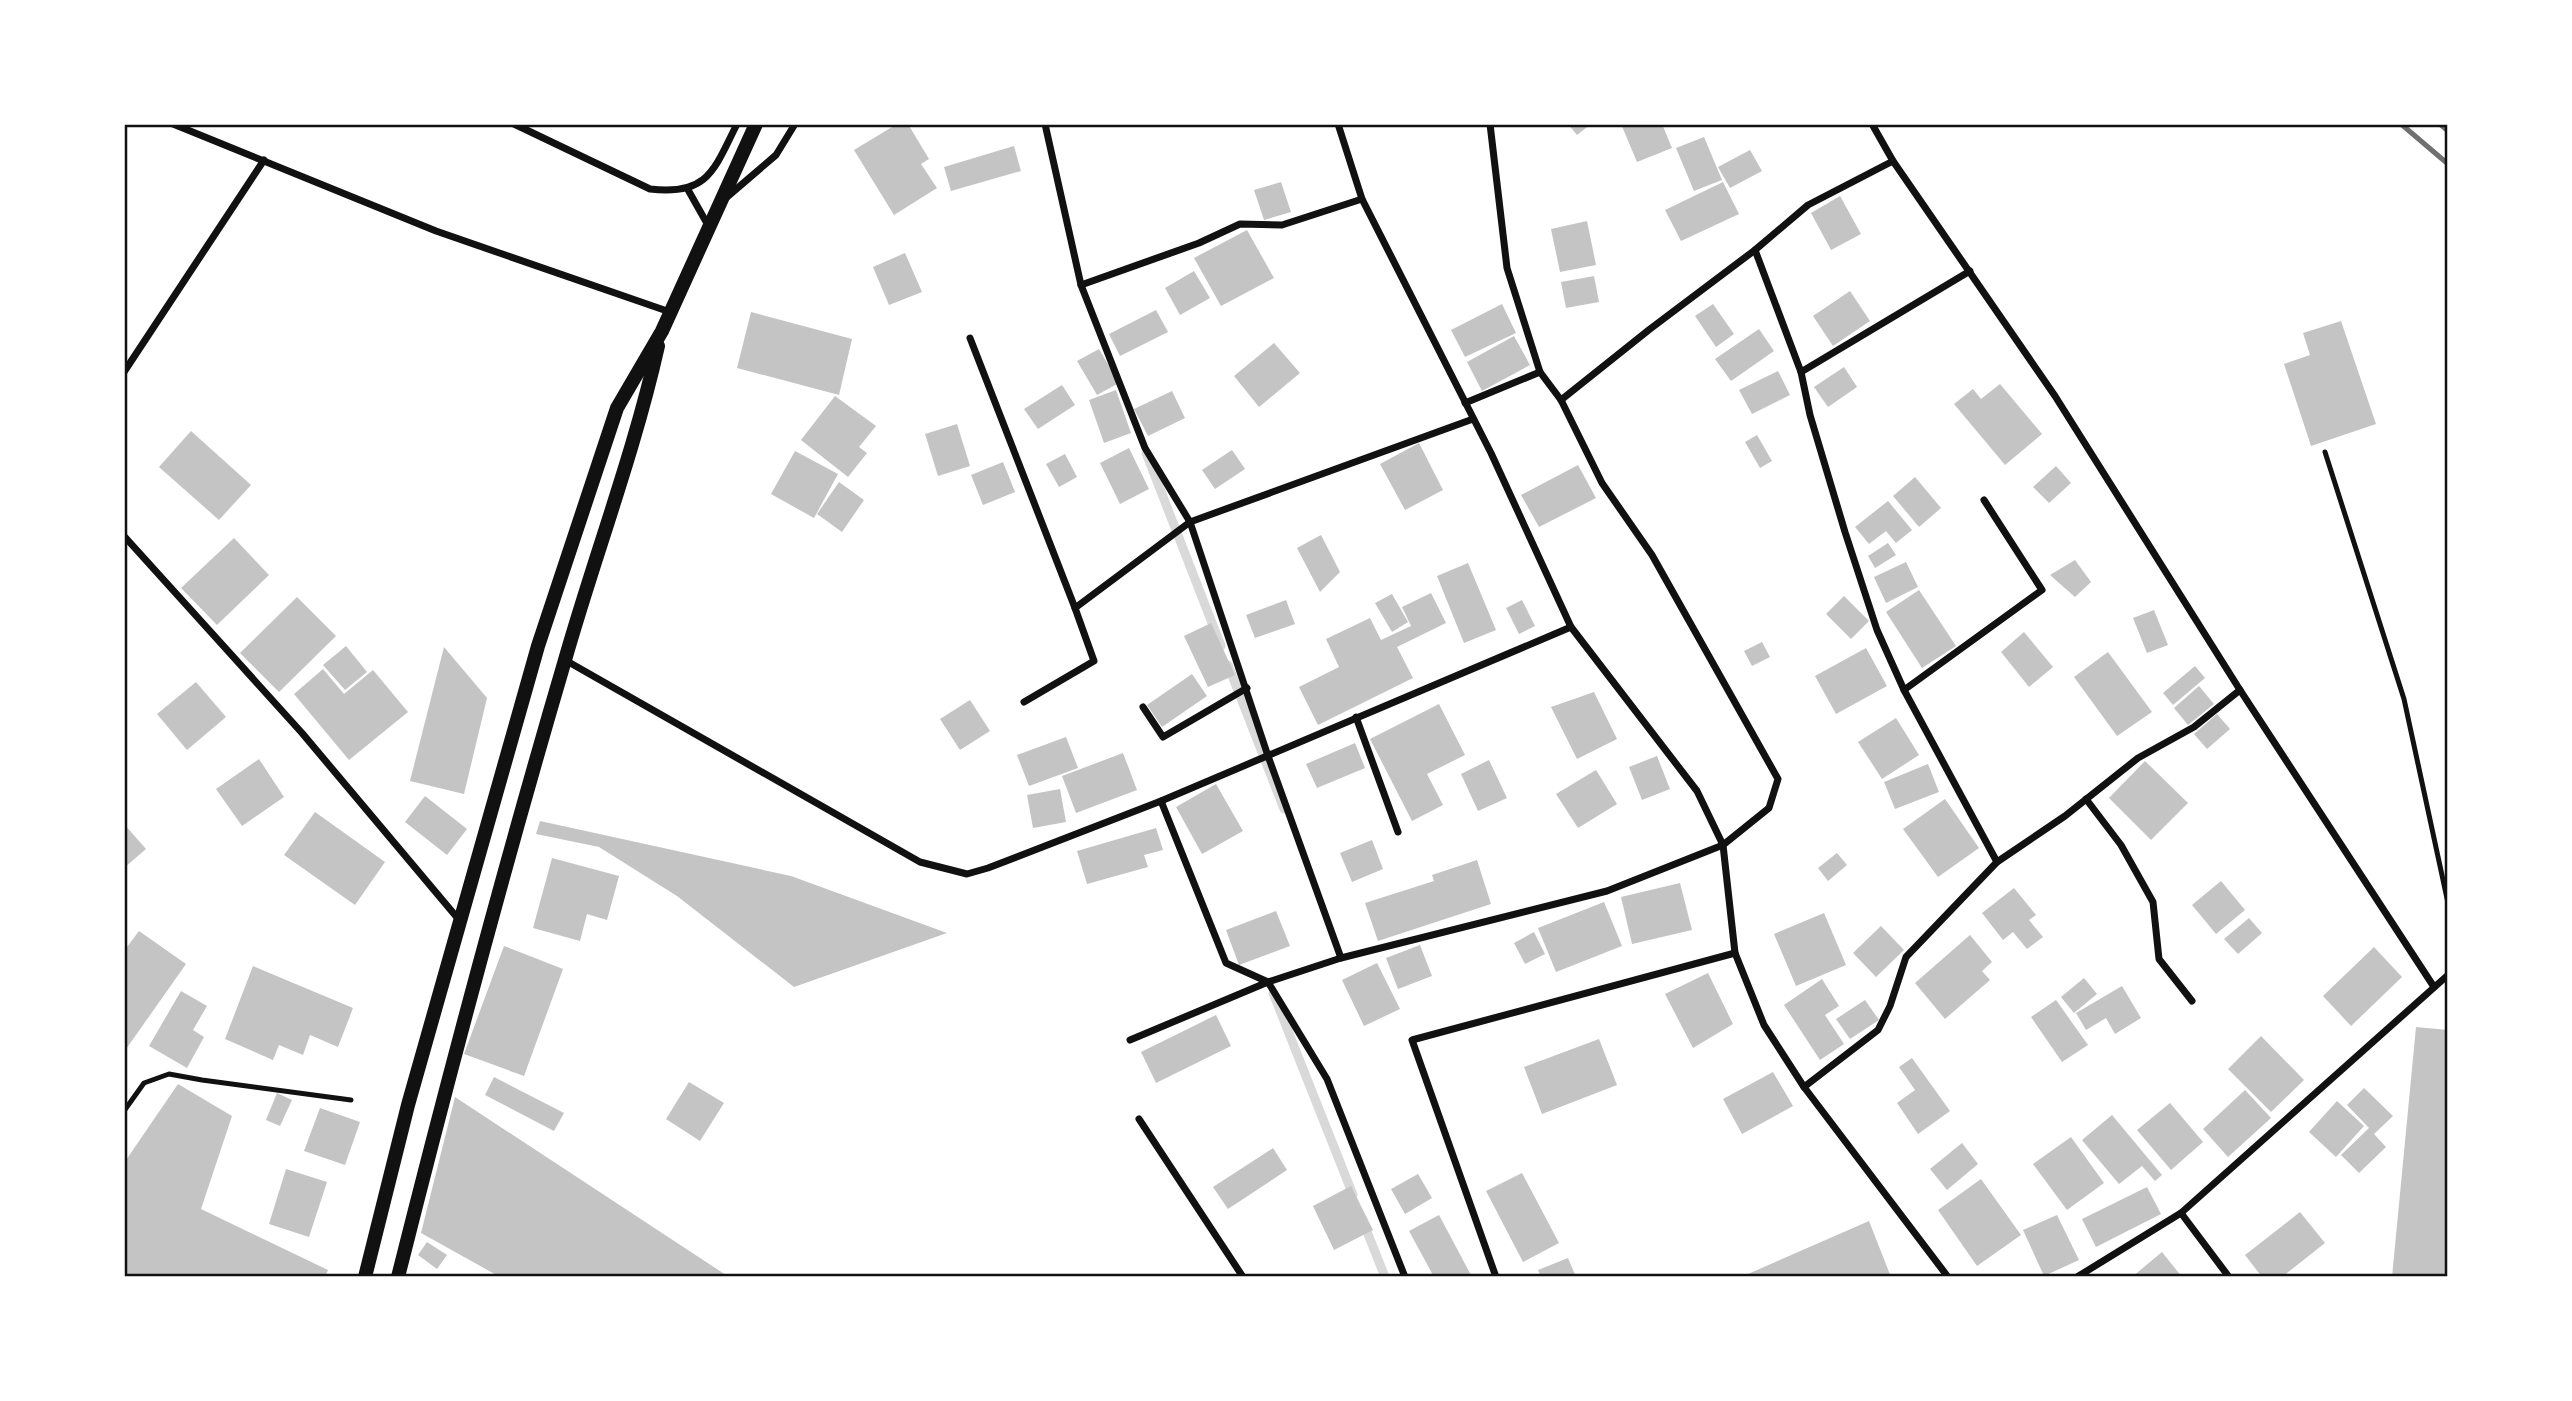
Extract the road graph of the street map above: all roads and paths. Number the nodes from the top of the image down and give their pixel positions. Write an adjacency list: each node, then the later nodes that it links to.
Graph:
1 (173, 124): 10 (street)
2 (514, 124): 12 (street)
3 (737, 124): 12 (street)
4 (756, 124): 14 (main road)
5 (795, 124): 14 (street)
6 (1045, 124): 18 (street)
7 (1338, 124): 13 (street)
8 (1490, 124): 23 (street)
9 (1872, 124): 11 (street)
10 (264, 160): 19 (street); 22 (street)
11 (1893, 161): 16 (street); 17 (street)
12 (687, 188): 15 (street)
13 (1362, 199): 18 (street); 26 (street)
14 (719, 204): 15 (main road)
15 (710, 228): 19 (main road)
16 (1755, 250): 24 (street); 25 (street)
17 (1969, 271): 24 (street); 37 (street)
18 (1081, 285): 30 (street)
19 (670, 312): 20 (main road)
20 (662, 331): 34 (main road); 48 (main road)
21 (970, 338): 32 (street)
22 (124, 372)
23 (1540, 372): 25 (street); 26 (street)
24 (1801, 372): 36 (street)
25 (1561, 400): 45 (street)
26 (1465, 403): 27 (street)
27 (1474, 419): 30 (street); 33 (street)
28 (2325, 452): 47 (lane)
29 (1984, 500): 36 (street)
30 (1189, 522): 32 (street); 35 (street)
31 (124, 536): 48 (street)
32 (1075, 608): 38 (street)
33 (1571, 627): 40 (street); 45 (street)
34 (565, 660): 43 (street); 62 (main road)
35 (1247, 688): 39 (street); 41 (street)
36 (1904, 690): 46 (street)
37 (2240, 690): 42 (street); 53 (street)
38 (1024, 702)
39 (1143, 707)
40 (1356, 717): 41 (street); 44 (street)
41 (1268, 756): 43 (street); 50 (street)
42 (2087, 799): 46 (street); 54 (street)
43 (1161, 801): 52 (street)
44 (1398, 832)
45 (1723, 845): 49 (street); 50 (street)
46 (1997, 862): 56 (street)
47 (2448, 903)
48 (461, 921): 61 (main road)
49 (1735, 953): 56 (street); 65 (street)
50 (1341, 958): 52 (street)
51 (2448, 975): 53 (street)
52 (1268, 982): 55 (street); 64 (street)
53 (2434, 987): 60 (street)
54 (2192, 1001)
55 (1130, 1040)
56 (1804, 1087): 66 (street)
57 (351, 1100): 58 (lane)
58 (124, 1111)
59 (1139, 1119): 63 (street)
60 (2181, 1213): 67 (street); 68 (street)
61 (365, 1277)
62 (398, 1277)
63 (1243, 1277)
64 (1405, 1277)
65 (1496, 1277)
66 (1948, 1277)
67 (2077, 1277)
68 (2229, 1277)

